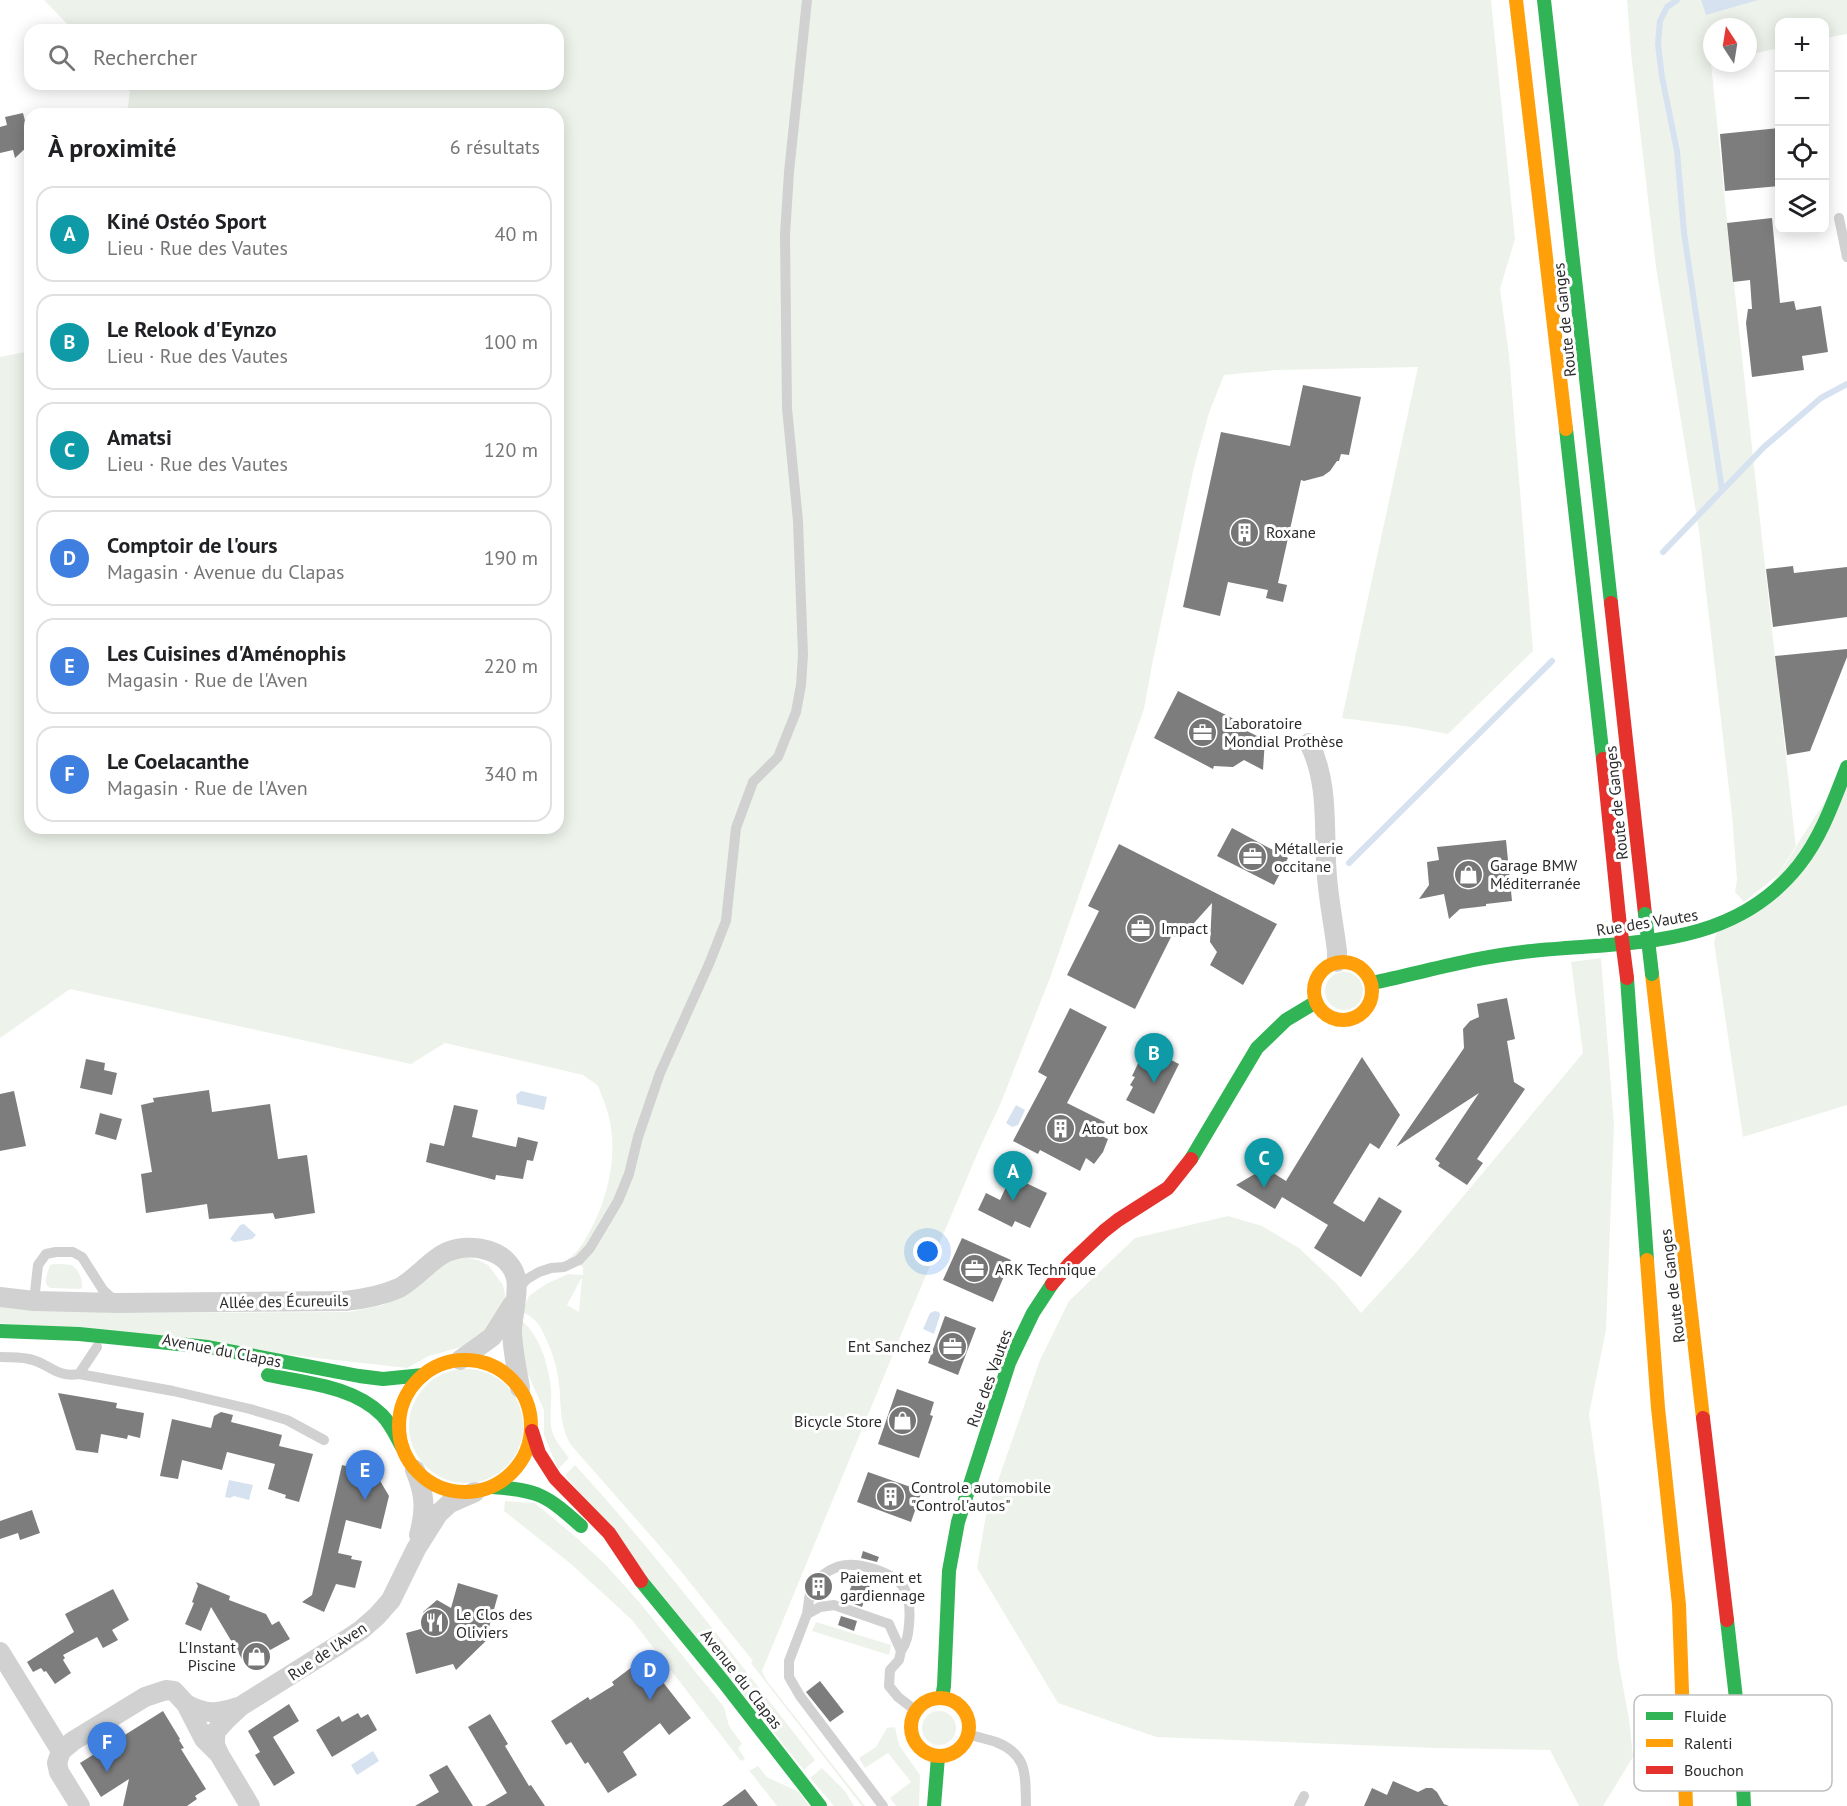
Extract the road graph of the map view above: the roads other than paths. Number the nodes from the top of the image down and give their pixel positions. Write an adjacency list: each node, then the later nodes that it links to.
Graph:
1 (807, 0): 12 (lane)
2 (1516, 0): 31 (main road, Route de Ganges, bridge)
3 (1544, 0): 37 (main road, Route de Ganges, bridge)
4 (1839, 218): 5 (lane)
5 (1847, 256)
6 (1309, 743): 8 (street)
7 (1847, 767): 9 (main road, Rue des Vautes)
8 (1337, 962): 9 (main road); 10 (main road)
9 (1372, 983): 10 (main road)
10 (1316, 1002): 38 (main road, Rue des Vautes)
11 (0, 1297): 13 (street, Allée des Écureuils)
12 (515, 1297): 14 (street, Allée des Écureuils); 19 (street); 23 (street, Allée des Écureuils)
13 (34, 1301): 14 (street, Allée des Écureuils); 14 (lane)
14 (117, 1303)
15 (6, 1332): 16 (main road, Avenue du Clapas); 22 (main road, Avenue du Clapas)
16 (97, 1347): 18 (main road, Avenue du Clapas); 21 (lane)
17 (0, 1357): 21 (lane)
18 (180, 1358)
19 (460, 1360): 22 (main road); 23 (main road)
20 (256, 1373): 26 (main road, Avenue du Clapas)
21 (79, 1374): 25 (lane)
22 (423, 1375): 26 (main road)
23 (520, 1388): 24 (main road)
24 (532, 1431): 28 (main road); 30 (main road, Avenue du Clapas)
25 (324, 1440)
26 (402, 1447): 27 (main road)
27 (415, 1470): 28 (main road); 29 (street, Rue de l'Aven)
28 (483, 1490): 29 (street, Rue de l'Aven); 30 (main road, Avenue du Clapas)
29 (416, 1549): 40 (street, Rue de l'Aven)
30 (636, 1574): 50 (main road, Avenue du Clapas)
31 (1679, 1605): 35 (main road); 36 (main road)
32 (807, 1614): 33 (lane); 33 (lane); 51 (lane)
33 (901, 1651): 41 (lane)
34 (0, 1652): 43 (street)
35 (1674, 1695)
36 (1682, 1695)
37 (1736, 1695)
38 (942, 1698): 41 (main road); 42 (main road)
39 (186, 1704): 40 (street, Rue de l'Aven); 43 (street, Rue de l'Aven); 44 (street)
40 (241, 1706): 44 (street, Rue de l'Aven)
41 (915, 1710): 45 (main road)
42 (968, 1734): 45 (main road); 53 (lane)
43 (61, 1751): 49 (street)
44 (219, 1754): 48 (street)
45 (938, 1757): 52 (main road)
46 (1685, 1791): 54 (main road)
47 (1743, 1791): 55 (main road, Route de Ganges, bridge)
48 (242, 1801)
49 (80, 1806)
50 (820, 1806)
51 (883, 1806)
52 (934, 1806)
53 (1026, 1806)
54 (1686, 1806)
55 (1744, 1806)

